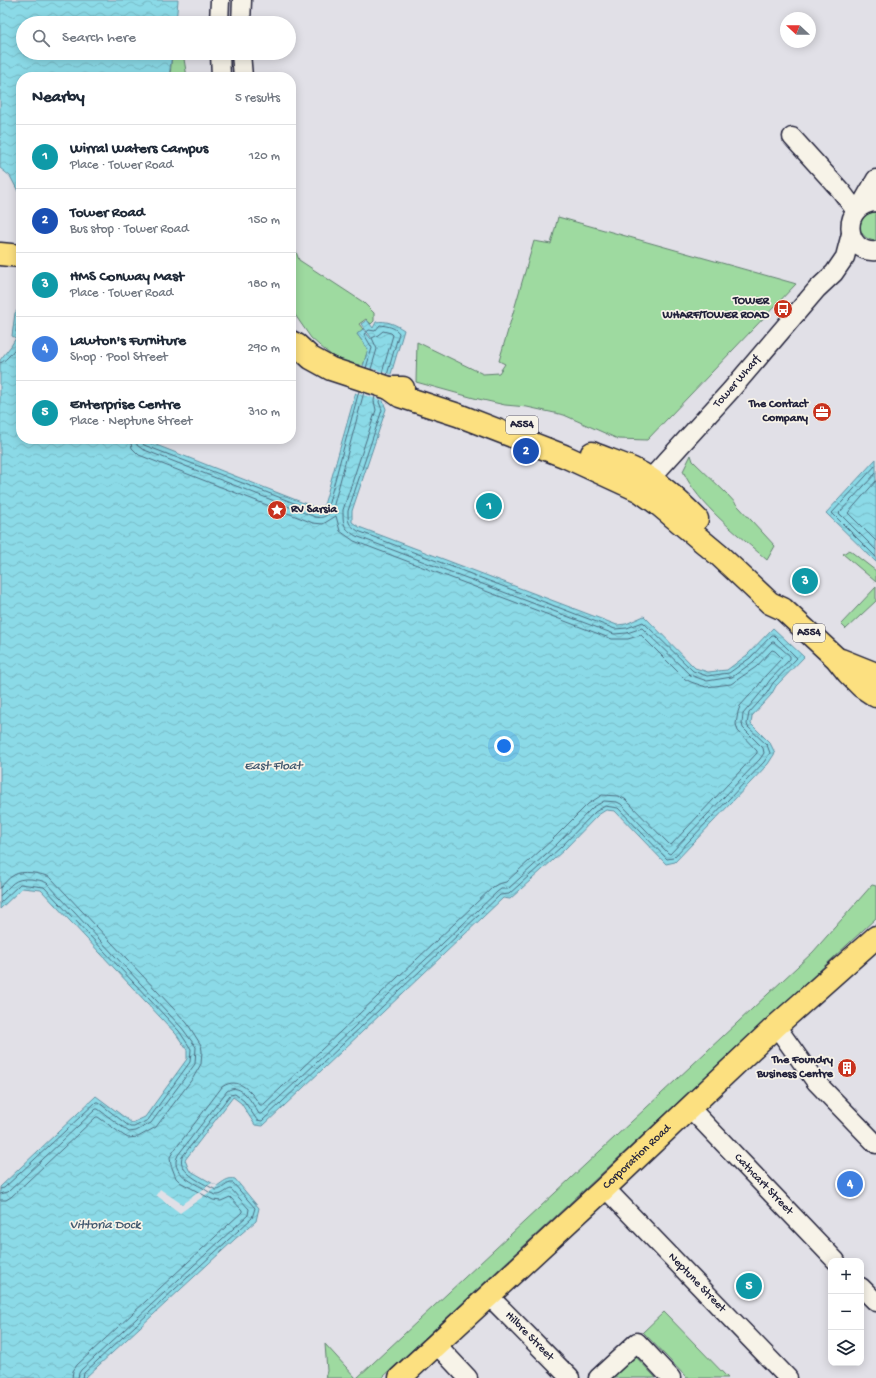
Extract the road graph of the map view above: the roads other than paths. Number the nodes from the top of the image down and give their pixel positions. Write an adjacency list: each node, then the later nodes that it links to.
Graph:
1 (220, 0): 3 (street)
2 (242, 0): 4 (street)
3 (219, 16)
4 (241, 16)
5 (220, 60): 7 (street)
6 (242, 60): 8 (street)
7 (221, 72)
8 (243, 72)
9 (792, 137): 11 (street)
10 (876, 179): 11 (street, Tower Wharf)
11 (864, 207): 12 (street, Tower Wharf)
12 (851, 234): 13 (street); 16 (street, Tower Wharf)
13 (876, 252): 16 (street, Tower Wharf)
14 (0, 254): 15 (main road)
15 (16, 256)
16 (834, 273): 18 (street, Tower Wharf)
17 (296, 341): 18 (main road, A554)
18 (645, 485): 19 (main road, A554)
19 (836, 658): 20 (main road, A554); 21 (main road, A554)
20 (876, 674)
21 (876, 696)
22 (876, 937): 23 (main road, Corporation Road)
23 (776, 1026): 24 (main road, Corporation Road); 25 (street)
24 (690, 1108): 26 (main road, Corporation Road); 27 (street, Cathcart Street)
25 (876, 1144)
26 (605, 1188): 29 (main road, Corporation Road); 37 (street, Neptune Street)
27 (833, 1258)
28 (864, 1290): 30 (street)
29 (489, 1296): 31 (main road, Corporation Road); 34 (street, Hilbre Street)
30 (876, 1302)
31 (436, 1344): 32 (main road, Corporation Road); 33 (street)
32 (400, 1378)
33 (468, 1378)
34 (570, 1378)
35 (598, 1378): 36 (street)
36 (672, 1378)
37 (788, 1378)

